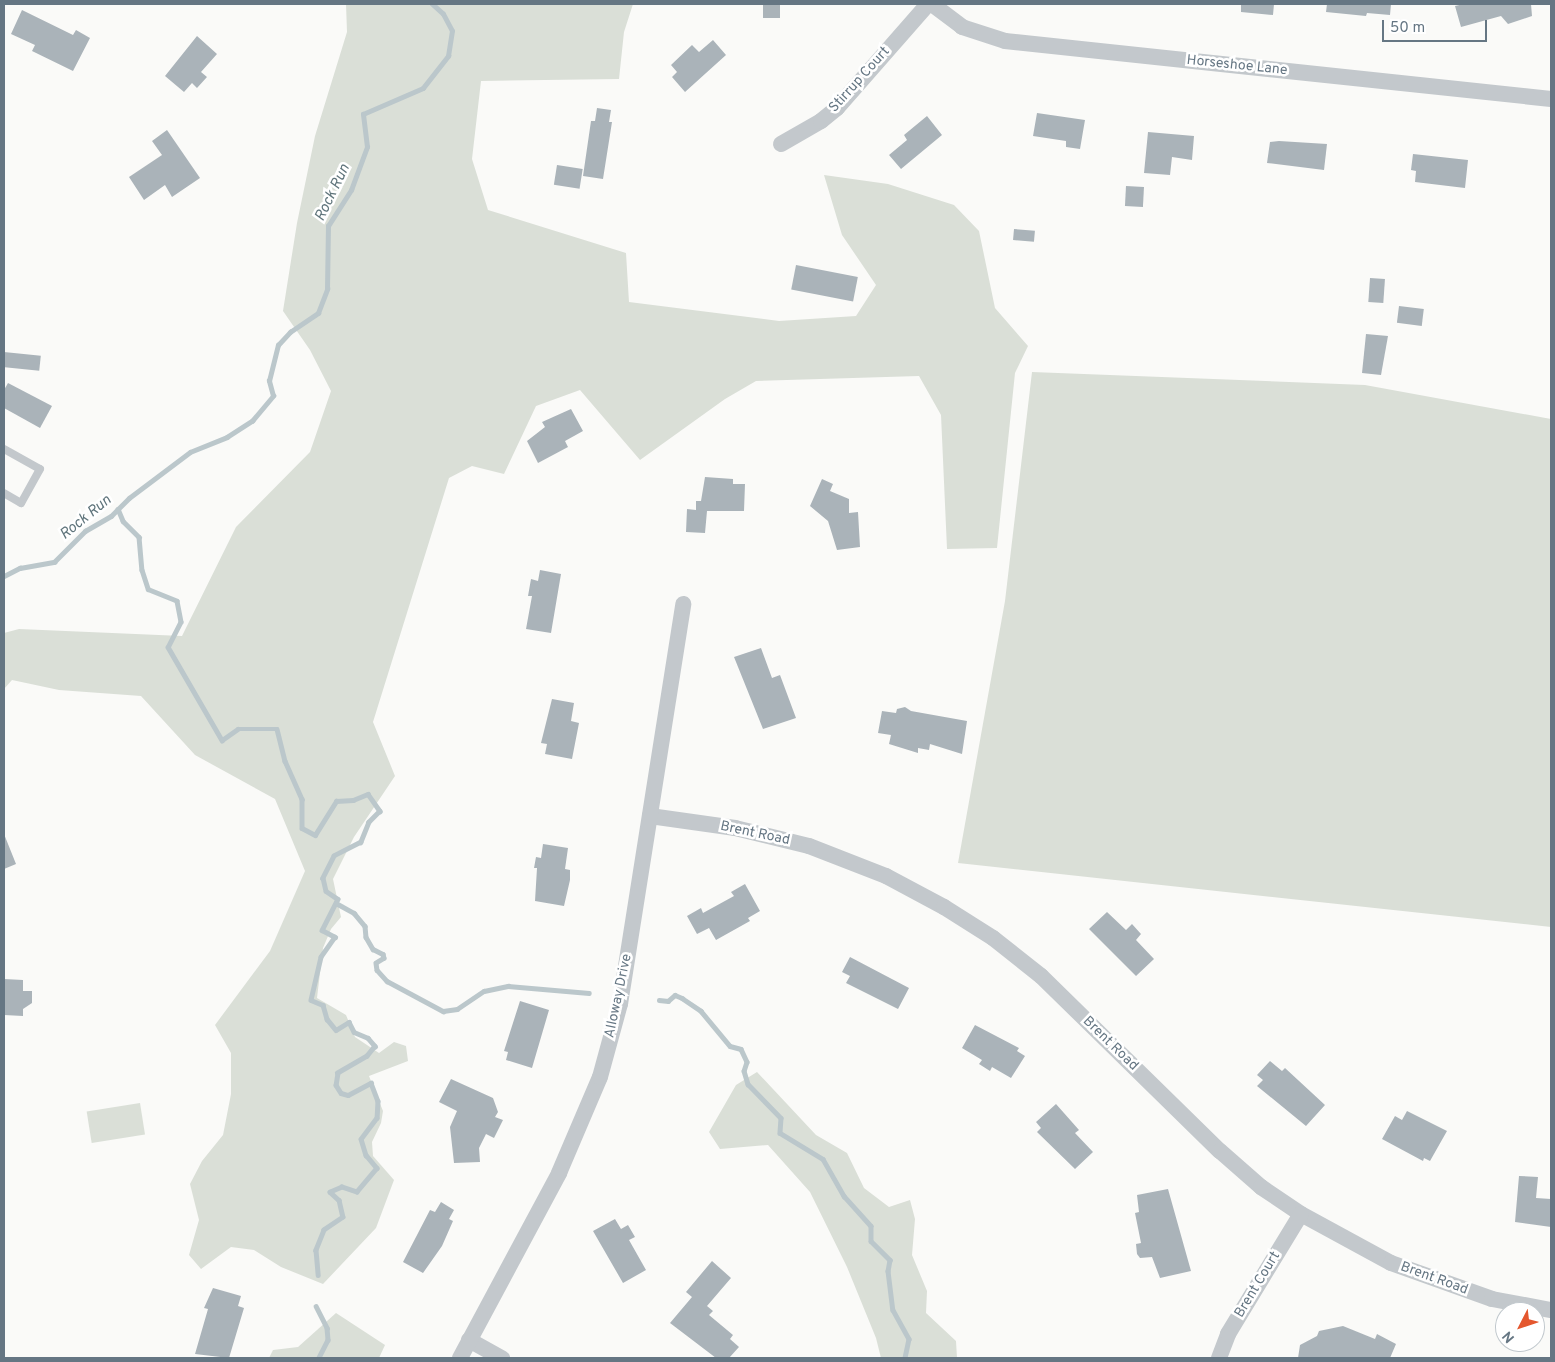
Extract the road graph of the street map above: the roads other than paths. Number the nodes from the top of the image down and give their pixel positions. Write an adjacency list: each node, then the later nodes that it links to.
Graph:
1 (928, 4): 4 (street, Stirrup Court)
2 (932, 4): 3 (street, Horseshoe Lane)
3 (1551, 100)
4 (781, 144)
5 (4, 449): 6 (lane)
6 (4, 493)
7 (683, 604): 8 (street, Alloway Drive)
8 (650, 816): 9 (street, Brent Road); 11 (street, Alloway Drive)
9 (1300, 1214): 10 (street, Brent Road); 14 (street, Brent Court)
10 (1551, 1310)
11 (469, 1340): 12 (street, Alloway Drive); 13 (street)
12 (460, 1358)
13 (502, 1358)
14 (1219, 1358)

